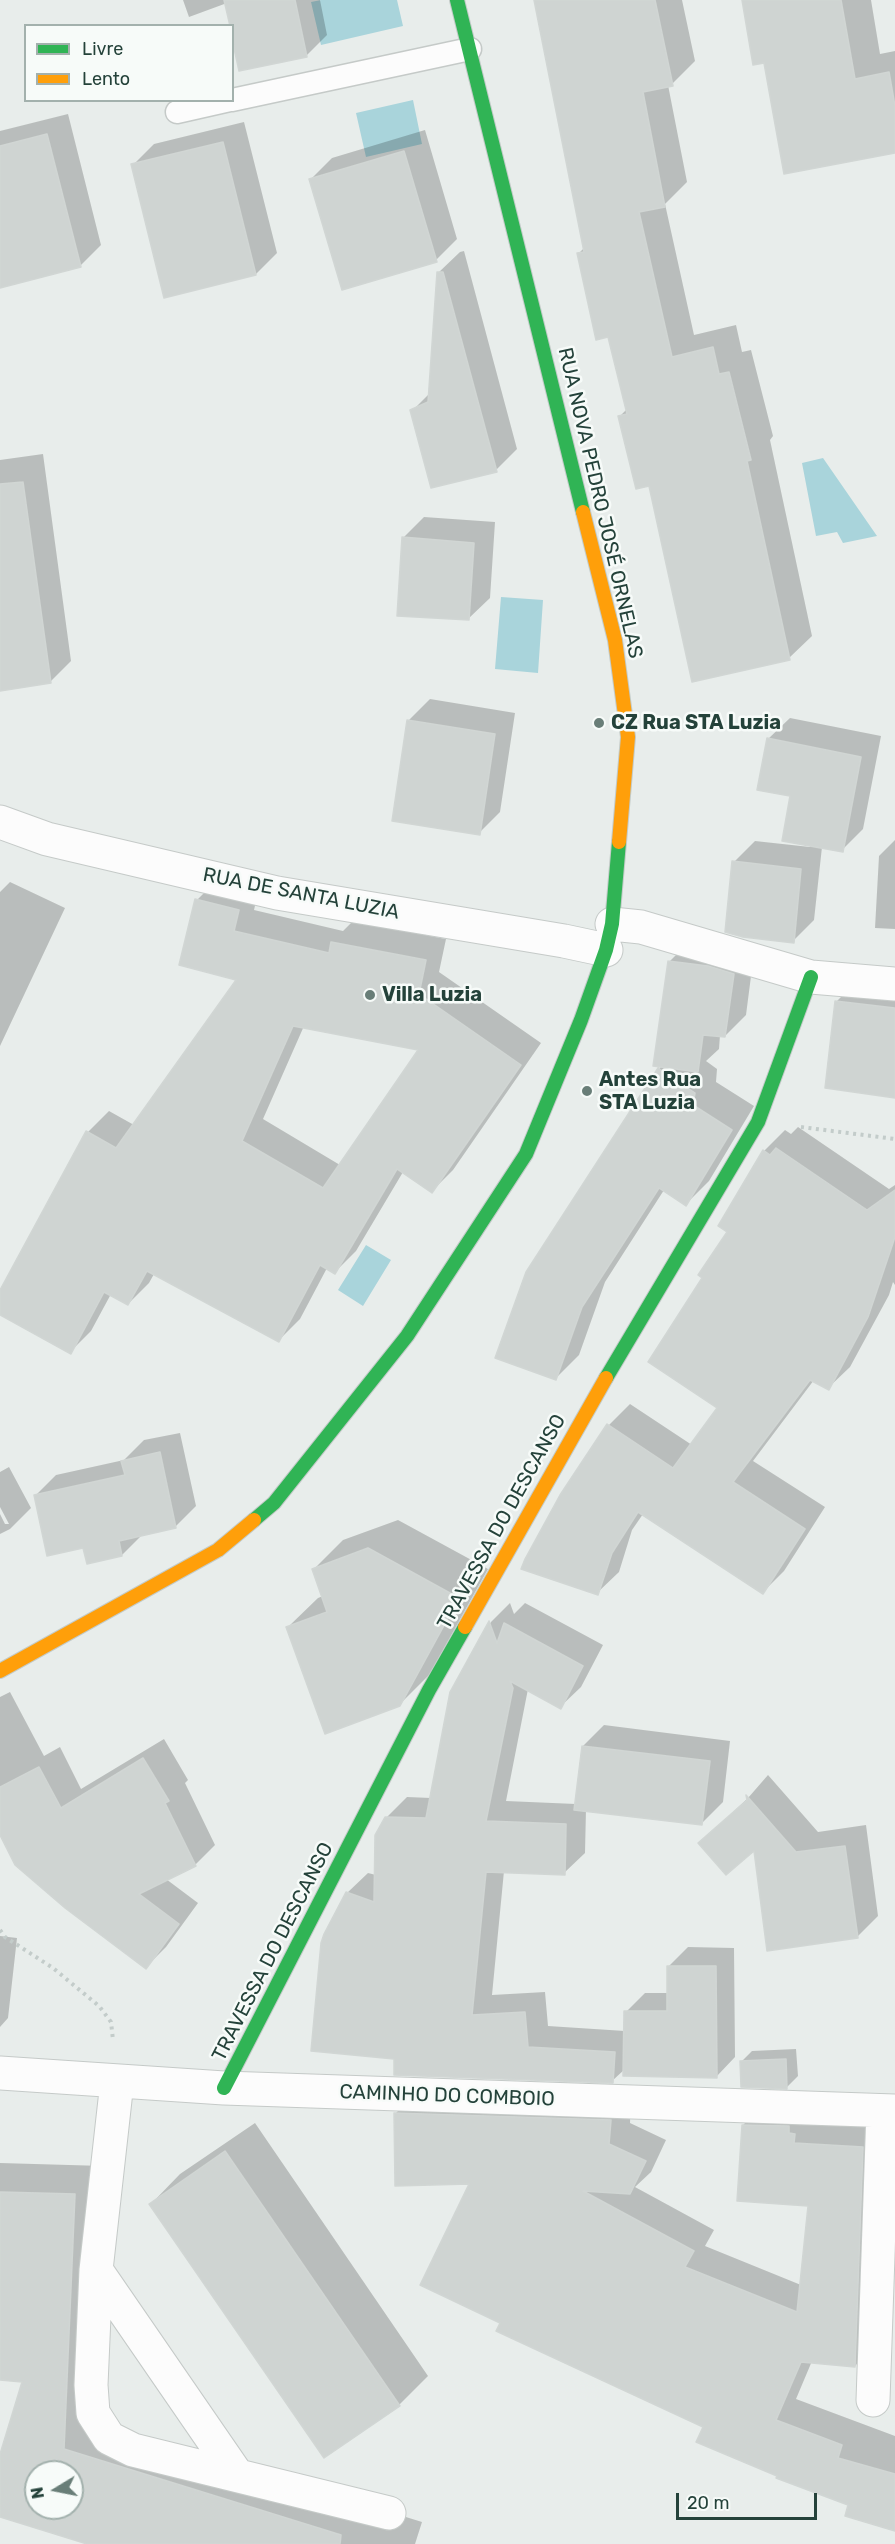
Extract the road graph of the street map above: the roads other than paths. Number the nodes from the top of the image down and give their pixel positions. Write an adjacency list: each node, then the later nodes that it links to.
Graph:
1 (457, 0): 2 (street, RUA NOVA PEDRO JOSÉ ORNELAS)
2 (470, 49): 3 (lane); 7 (street, RUA NOVA PEDRO JOSÉ ORNELAS)
3 (234, 99)
4 (222, 102): 5 (lane)
5 (177, 112)
6 (0, 822): 7 (street, RUA DE SANTA LUZIA)
7 (609, 937): 8 (street, RUA DE SANTA LUZIA); 10 (street, RUA NOVA PEDRO JOSÉ ORNELAS)
8 (811, 977): 9 (street, RUA DE SANTA LUZIA); 13 (street, TRAVESSA DO DESCANSO)
9 (895, 984)
10 (0, 1671)
11 (0, 2073): 12 (street, CAMINHO DO COMBOIO)
12 (117, 2082): 13 (street, CAMINHO DO COMBOIO); 15 (street)
13 (224, 2088): 14 (street, CAMINHO DO COMBOIO)
14 (889, 2111): 16 (street)
15 (96, 2270): 17 (street); 17 (street)
16 (873, 2400)
17 (237, 2475): 18 (street)
18 (389, 2513)

